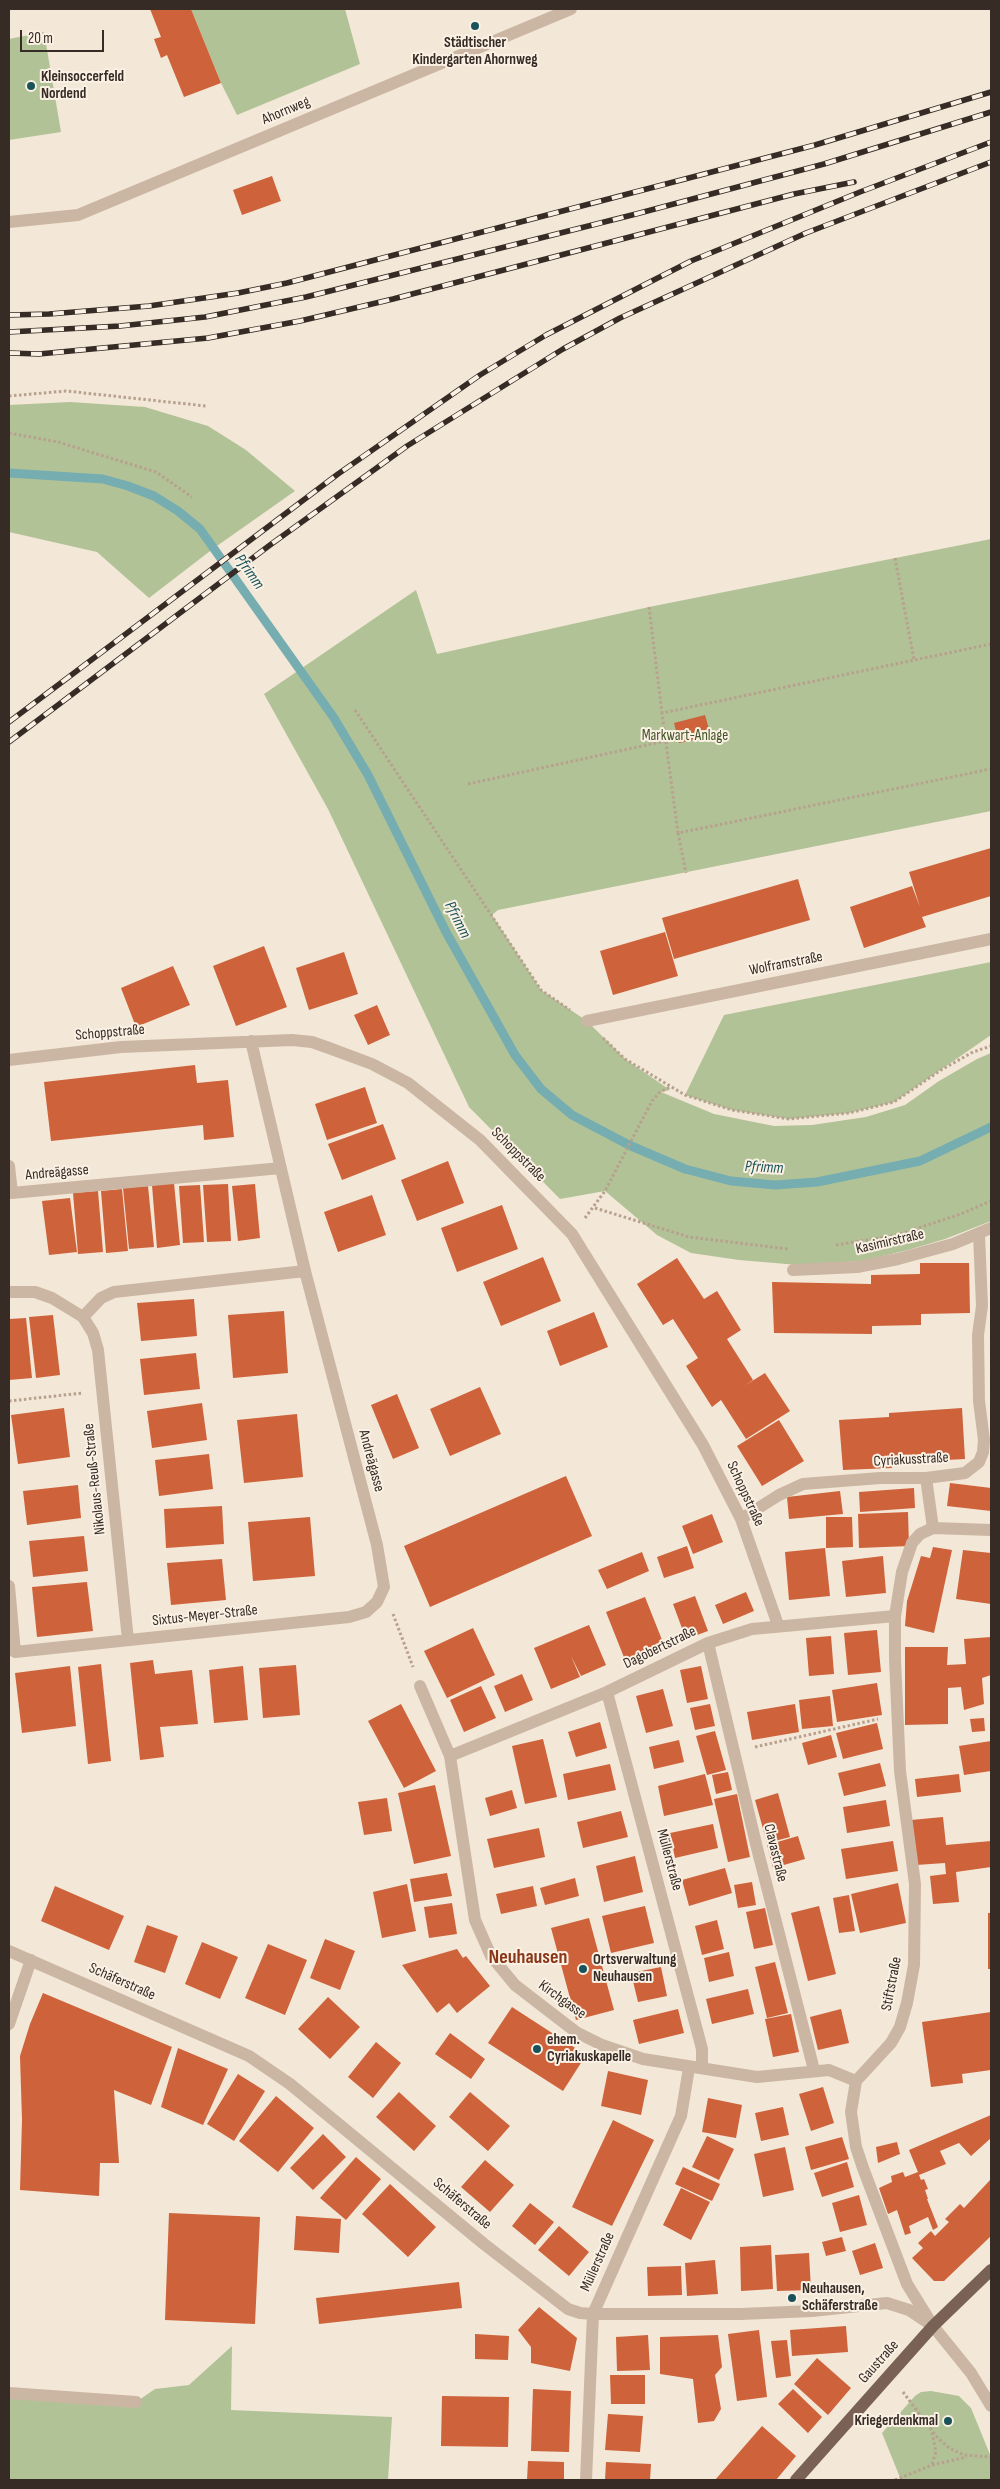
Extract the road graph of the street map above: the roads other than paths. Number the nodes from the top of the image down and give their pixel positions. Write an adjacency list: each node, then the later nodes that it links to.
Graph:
1 (571, 9): 2 (street, Ahornweg)
2 (9, 222)
3 (991, 939): 4 (street, Wolframstraße)
4 (587, 1022)
5 (250, 1041): 6 (street, Schoppstraße); 8 (street, Andreägasse); 16 (street, Schoppstraße)
6 (9, 1060)
7 (9, 1166): 8 (street, Andreägasse)
8 (281, 1168): 12 (street, Andreägasse)
9 (991, 1228): 10 (street, Kasimirstraße)
10 (979, 1234): 11 (street, Kasimirstraße); 15 (street, Cyriakusstraße)
11 (793, 1270)
12 (305, 1271): 14 (street); 20 (street, Andreägasse)
13 (9, 1292): 14 (street, Nikolaus-Reuß-Straße)
14 (83, 1317): 23 (street, Nikolaus-Reuß-Straße)
15 (926, 1478): 16 (street, Cyriakusstraße); 17 (street)
16 (741, 1519): 22 (street, Schoppstraße)
17 (933, 1528): 18 (street); 21 (street)
18 (991, 1530)
19 (9, 1586): 25 (street, Sixtus-Meyer-Straße)
20 (384, 1587): 23 (street, Sixtus-Meyer-Straße)
21 (895, 1616): 22 (street, Dagobertstraße); 34 (street, Stiftstraße)
22 (778, 1625): 24 (street, Dagobertstraße)
23 (128, 1640): 25 (street, Sixtus-Meyer-Straße)
24 (708, 1643): 27 (street, Dagobertstraße); 33 (street, Clavastraße)
25 (12, 1651)
26 (420, 1686): 28 (street)
27 (607, 1692): 28 (street, Dagobertstraße); 32 (street, Müllerstraße)
28 (450, 1756): 32 (street, Kirchgasse)
29 (9, 1951): 30 (street, Schäferstraße)
30 (31, 1960): 31 (street); 36 (street, Schäferstraße)
31 (9, 2024)
32 (696, 2068): 33 (street, Kirchgasse); 36 (street, Müllerstraße)
33 (814, 2070): 34 (street, Kirchgasse)
34 (856, 2081): 37 (street)
35 (991, 2270): 37 (main road, Gaustraße)
36 (593, 2314): 37 (street, Schäferstraße); 41 (street, Müllerstraße)
37 (933, 2326): 40 (street); 42 (main road, Gaustraße)
38 (9, 2393): 39 (street)
39 (136, 2402)
40 (991, 2406)
41 (586, 2480)
42 (796, 2480)

